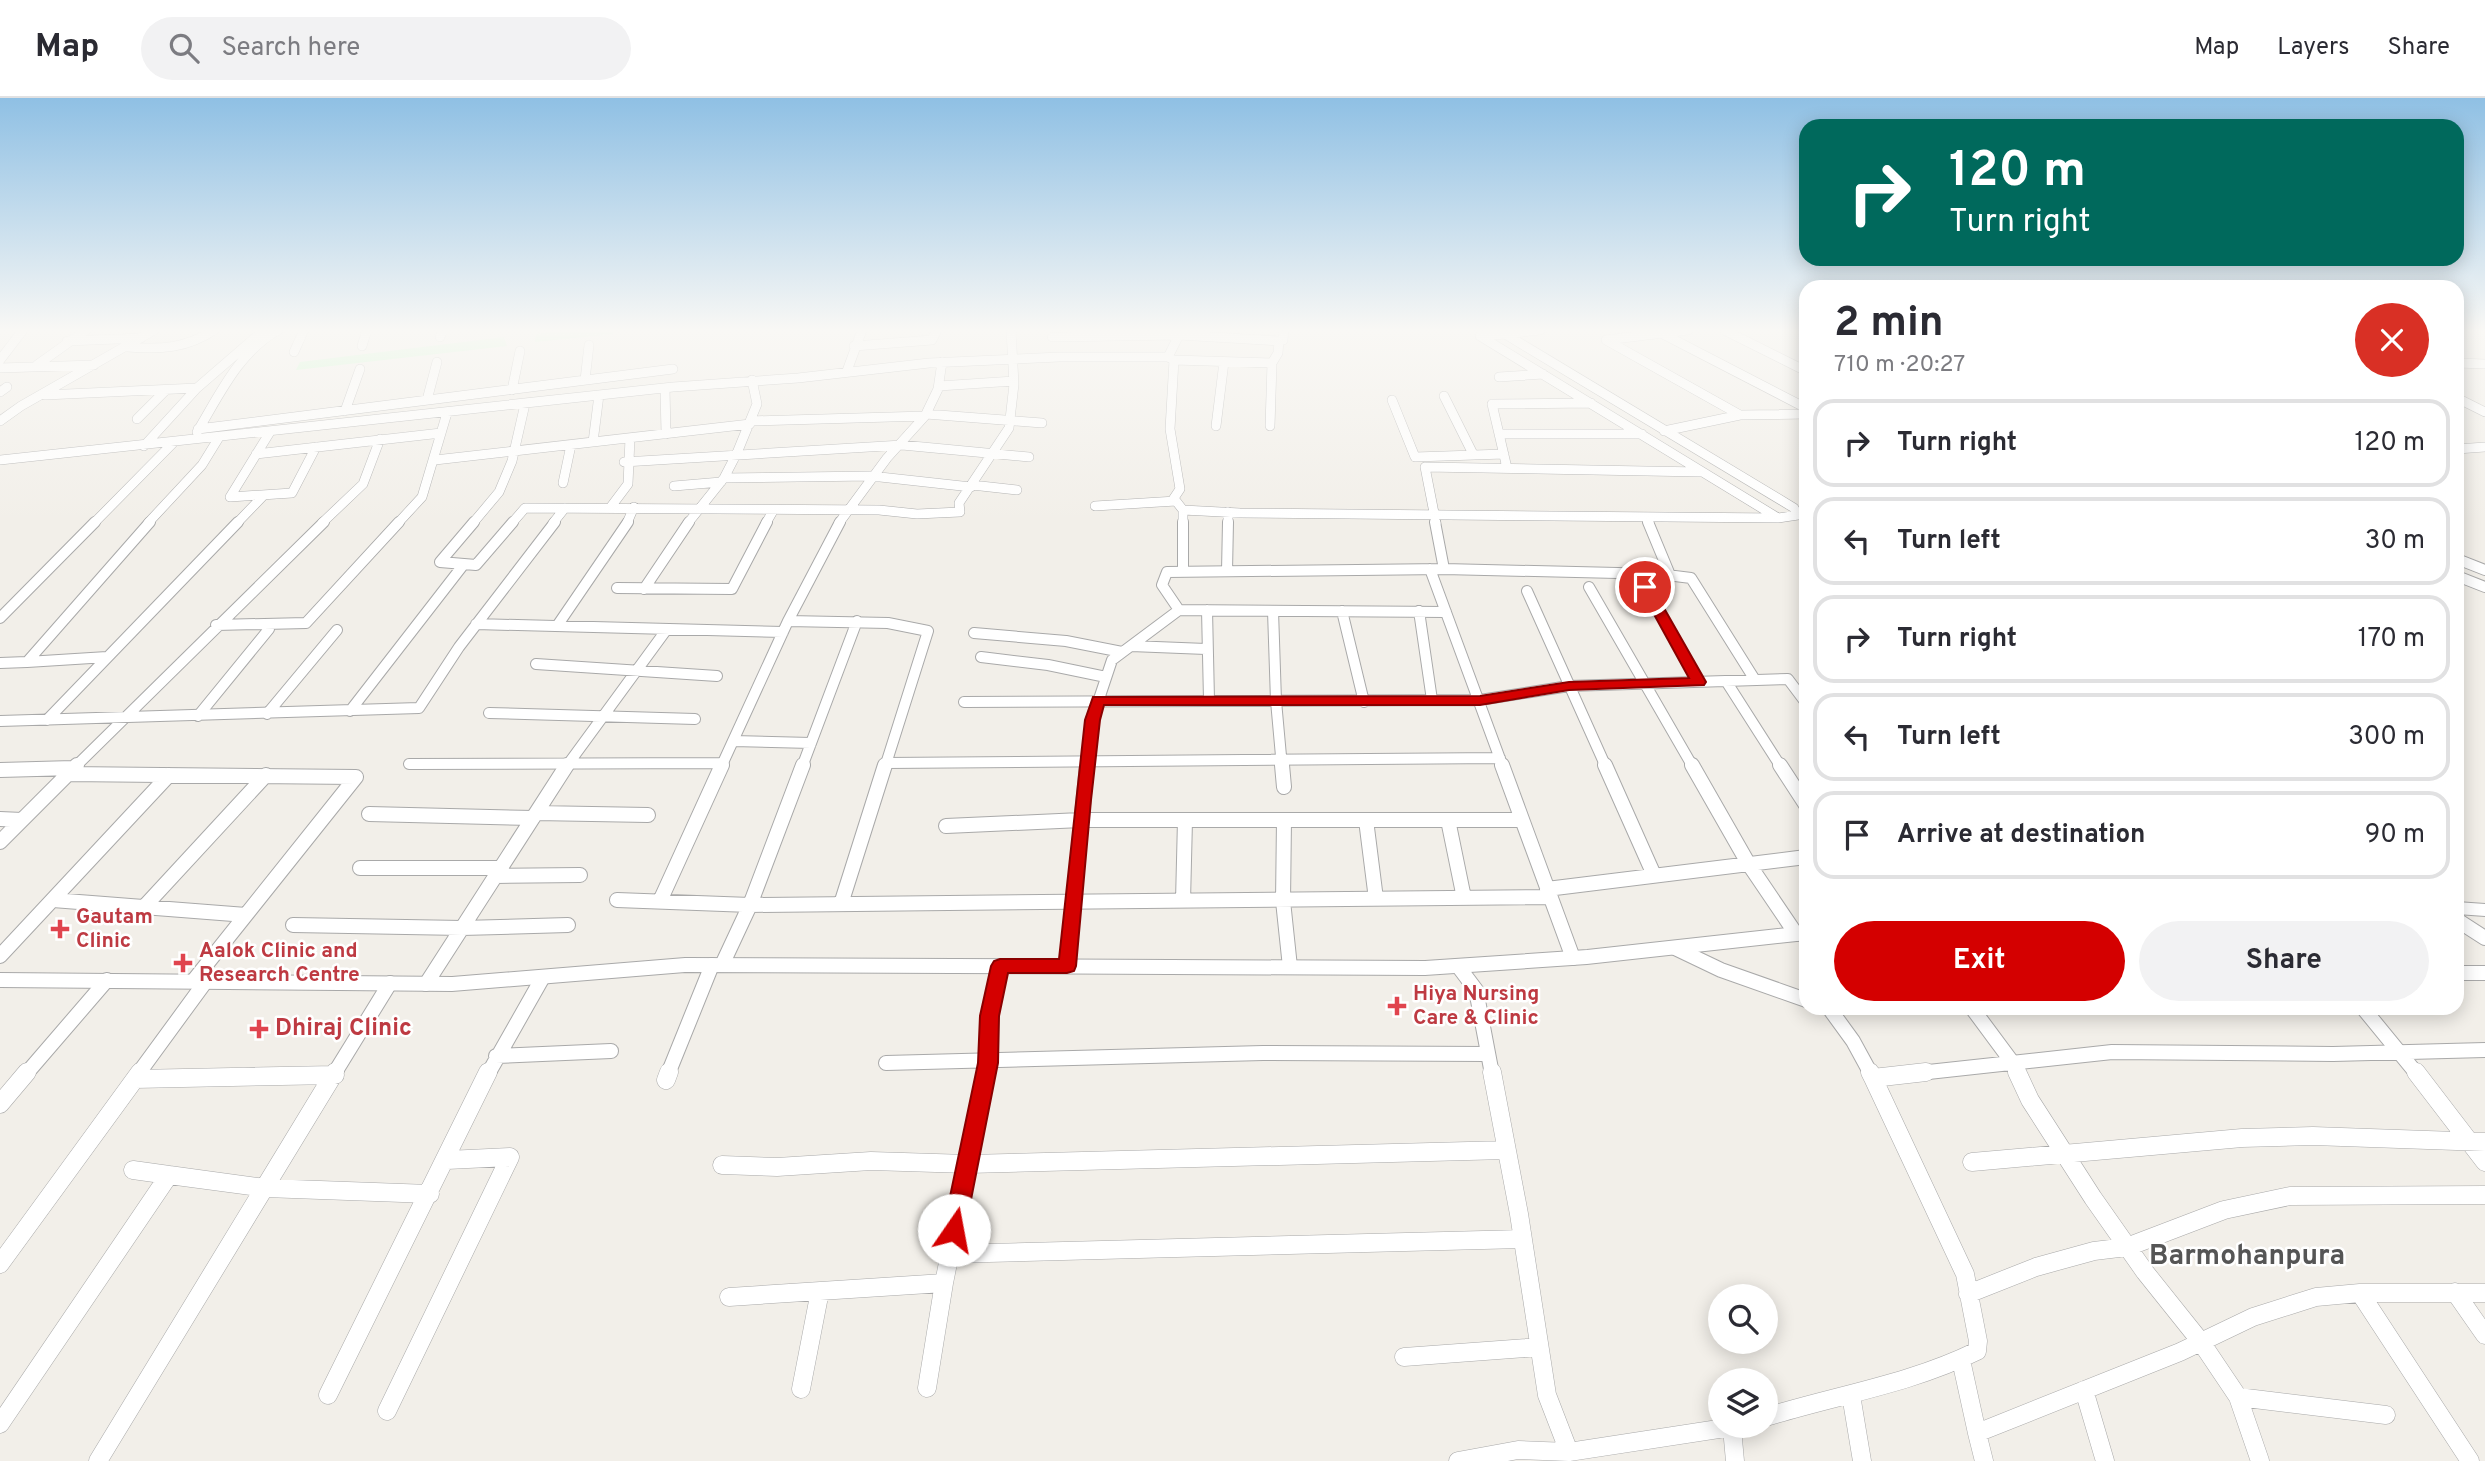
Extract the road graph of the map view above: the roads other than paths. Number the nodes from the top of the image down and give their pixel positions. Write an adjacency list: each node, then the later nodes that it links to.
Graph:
1 (76, 394): 20 (street)
2 (162, 394): 35 (street)
3 (192, 394): 57 (street)
4 (219, 394): 42 (street)
5 (351, 394): 29 (street)
6 (429, 394): 23 (street)
7 (481, 394): 23 (street)
8 (613, 394): 21 (street)
9 (665, 394): 46 (street)
10 (755, 394): 38 (street)
11 (936, 394): 33 (street)
12 (1014, 394): 37 (street)
13 (1171, 394): 80 (street)
14 (1220, 394): 40 (street)
15 (1271, 394): 41 (street)
16 (1575, 394): 26 (street)
17 (1604, 394): 43 (street)
18 (1702, 394): 34 (street)
19 (1778, 394): 28 (street)
20 (41, 395): 36 (street)
21 (600, 395): 27 (street); 53 (street)
22 (1444, 396): 65 (street)
23 (427, 400): 29 (street)
24 (1392, 400): 65 (street)
25 (2464, 402): 31 (street)
26 (1591, 403): 47 (street); 48 (street)
27 (525, 404): 30 (street); 61 (street)
28 (1799, 404)
29 (345, 411): 42 (street)
30 (447, 412): 44 (street); 45 (street)
31 (2485, 412)
32 (1799, 414): 34 (street)
33 (926, 415): 37 (street); 38 (street); 56 (street)
34 (1740, 415): 43 (street)
35 (136, 419)
36 (0, 421)
37 (1010, 421): 39 (street); 63 (street)
38 (750, 423): 46 (street); 62 (street)
39 (1042, 423)
40 (1216, 426)
41 (1270, 426)
42 (198, 429): 52 (street)
43 (1664, 430): 92 (street)
44 (270, 432): 50 (street); 64 (street)
45 (441, 433): 51 (street); 69 (street)
46 (666, 434): 49 (street)
47 (1499, 434): 48 (street); 66 (street)
48 (1643, 434): 72 (street)
49 (630, 438): 53 (street); 70 (street)
50 (218, 439): 52 (street); 128 (street)
51 (380, 439): 58 (street); 117 (street)
52 (190, 442): 54 (street)
53 (593, 442): 55 (street)
54 (173, 443): 57 (street); 114 (street)
55 (571, 445): 61 (street); 75 (street)
56 (902, 445): 62 (street); 63 (street); 73 (street)
57 (144, 446): 68 (street)
58 (316, 447): 64 (street); 79 (street)
59 (2485, 447): 60 (street)
60 (2464, 448)
61 (515, 451): 69 (street); 94 (street)
62 (737, 453): 70 (street); 74 (street)
63 (991, 453): 67 (street); 77 (street)
64 (256, 454): 79 (street)
65 (1473, 454): 66 (street)
66 (1504, 454): 71 (street)
67 (1029, 457)
68 (0, 460)
69 (435, 460): 117 (street)
70 (627, 462): 83 (street)
71 (1507, 468): 72 (street); 90 (street)
72 (1703, 472): 92 (street)
73 (874, 476): 74 (street); 77 (street); 88 (street)
74 (722, 480): 76 (street); 85 (street)
75 (563, 483)
76 (674, 485)
77 (972, 486): 78 (street); 88 (street)
78 (1017, 490)
79 (264, 495): 126 (street)
80 (1172, 501): 81 (street); 87 (street)
81 (1095, 506)
82 (565, 508): 83 (street); 94 (street); 116 (street)
83 (610, 508): 84 (street)
84 (634, 508): 85 (street); 118 (street)
85 (698, 509): 86 (street); 106 (street)
86 (773, 510): 88 (street); 106 (street)
87 (1183, 510): 89 (street); 99 (street)
88 (846, 511): 119 (street)
89 (1228, 512): 90 (street); 97 (street)
90 (1433, 515): 91 (street); 96 (street)
91 (1647, 518): 92 (street); 100 (street)
92 (1778, 518)
93 (2464, 562): 98 (street)
94 (464, 564): 147 (street)
95 (1430, 569): 96 (street); 97 (street); 113 (street)
96 (1444, 569): 100 (street)
97 (1227, 570): 99 (street)
98 (2485, 570)
99 (1183, 572): 108 (street)
100 (1670, 575): 134 (street)
101 (2464, 579): 104 (street)
102 (1589, 587): 137 (street)
103 (1645, 587): 136 (street)
104 (2485, 587)
105 (617, 588): 106 (street)
106 (644, 589)
107 (1527, 591): 138 (street)
108 (1179, 610): 109 (street); 124 (street)
109 (1207, 610): 110 (street); 125 (street)
110 (1273, 611): 111 (street); 144 (street)
111 (1342, 611): 112 (street); 146 (street)
112 (1419, 611): 113 (street); 140 (street)
113 (1446, 612): 141 (street)
114 (0, 618)
115 (857, 621): 119 (street); 157 (street); 161 (street)
116 (476, 624): 118 (street); 147 (street)
117 (216, 625): 152 (street)
118 (557, 626): 121 (street)
119 (786, 626): 121 (street); 156 (street)
120 (269, 629): 150 (street)
121 (667, 629): 131 (street)
122 (337, 630): 149 (street)
123 (974, 633): 124 (street)
124 (1127, 649): 125 (street); 133 (street)
125 (1206, 649): 143 (street)
126 (107, 657): 128 (street); 154 (street)
127 (981, 657): 133 (street)
128 (27, 662): 129 (street)
129 (0, 663)
130 (536, 664): 131 (street)
131 (635, 670): 132 (street); 151 (street)
132 (717, 676)
133 (1106, 677): 142 (street)
134 (1755, 680): 135 (street); 139 (street)
135 (1726, 681): 136 (street); 170 (street)
136 (1699, 682): 137 (street)
137 (1644, 683): 138 (street); 185 (street)
138 (1569, 686): 141 (street); 189 (street)
139 (1799, 694)
140 (1432, 700): 141 (street); 146 (street)
141 (1480, 700): 158 (street)
142 (1098, 701): 143 (street); 145 (street); 162 (street)
143 (1209, 701): 144 (street)
144 (1276, 701): 146 (street); 159 (street)
145 (964, 702)
146 (1364, 702)
147 (350, 711): 149 (street)
148 (489, 713): 151 (street)
149 (267, 714): 150 (street)
150 (198, 716): 152 (street)
151 (602, 717): 153 (street); 164 (street)
152 (122, 719): 154 (street); 166 (street)
153 (695, 719)
154 (47, 720): 155 (street)
155 (0, 721)
156 (733, 741): 157 (street); 160 (street)
157 (811, 743): 200 (street)
158 (1500, 758): 159 (street); 181 (street)
159 (1283, 759): 162 (street); 169 (street)
160 (723, 763): 164 (street); 195 (street)
161 (886, 763): 162 (street); 199 (street)
162 (1088, 763): 176 (street)
163 (409, 764): 164 (street)
164 (568, 764): 173 (street)
165 (0, 770): 166 (street)
166 (70, 771): 167 (street); 175 (street)
167 (169, 775): 168 (street); 193 (street)
168 (266, 775): 201 (street); 204 (street)
169 (1284, 787)
170 (1799, 795)
171 (369, 814): 173 (street)
172 (648, 815): 173 (street)
173 (534, 816): 187 (street)
174 (0, 819): 175 (street)
175 (22, 820): 183 (street)
176 (1081, 820): 177 (street); 182 (street); 198 (street)
177 (1185, 820): 178 (street); 196 (street)
178 (1284, 820): 179 (street); 197 (street)
179 (1366, 820): 180 (street); 192 (street)
180 (1448, 820): 181 (street); 191 (street)
181 (1522, 820): 190 (street)
182 (946, 826)
183 (0, 842)
184 (1799, 858): 185 (street)
185 (1748, 863): 189 (street); 209 (street)
186 (360, 868): 187 (street)
187 (498, 872): 188 (street); 208 (street)
188 (580, 875)
189 (1654, 875): 190 (street)
190 (1549, 893): 191 (street); 214 (street)
191 (1464, 898): 192 (street)
192 (1376, 899): 197 (street)
193 (53, 900): 201 (street); 213 (street)
194 (617, 900): 195 (street)
195 (660, 901): 200 (street)
196 (1183, 901): 197 (street); 198 (street)
197 (1283, 901): 219 (street)
198 (1074, 902): 199 (street); 218 (street)
199 (841, 904): 200 (street)
200 (750, 905): 215 (street)
201 (145, 907): 204 (street)
202 (2464, 908): 203 (street)
203 (2485, 910)
204 (246, 915): 225 (street)
205 (2464, 924): 211 (street)
206 (293, 925): 208 (street)
207 (568, 925): 208 (street)
208 (462, 928): 227 (street)
209 (1799, 931)
210 (1799, 934): 212 (street)
211 (2485, 938)
212 (1675, 948): 214 (street); 228 (street)
213 (0, 956)
214 (1573, 958): 216 (street)
215 (717, 965): 217 (street); 222 (street); 243 (street)
216 (1458, 965): 219 (street); 235 (street)
217 (1000, 966): 218 (street); 239 (street)
218 (1067, 966): 219 (street)
219 (1290, 967)
220 (2464, 973): 221 (street)
221 (2485, 973)
222 (543, 976): 227 (street); 236 (street)
223 (0, 980): 224 (street)
224 (107, 980): 225 (street); 244 (street)
225 (200, 981): 226 (street); 242 (street)
226 (390, 983): 227 (street); 240 (street)
227 (426, 984)
228 (1799, 998)
229 (1834, 1015): 241 (street)
230 (1977, 1015): 237 (street)
231 (2369, 1015): 234 (street)
232 (2485, 1050): 234 (street)
233 (611, 1051): 236 (street)
234 (2400, 1052): 237 (street); 245 (street)
235 (1487, 1054): 239 (street); 246 (street)
236 (496, 1056): 248 (street)
237 (2012, 1062): 241 (street); 247 (street)
238 (886, 1063): 239 (street)
239 (988, 1063): 251 (street)
240 (335, 1074): 242 (street); 255 (street)
241 (1873, 1078): 267 (street)
242 (135, 1079): 261 (street)
243 (666, 1080)
244 (0, 1104)
245 (2478, 1141): 247 (street); 250 (street)
246 (1506, 1150): 251 (street); 258 (street)
247 (2065, 1153): 249 (street); 259 (street)
248 (447, 1160): 256 (street); 280 (street)
249 (1972, 1162)
250 (2485, 1162)
251 (968, 1164): 252 (street); 260 (street)
252 (722, 1165)
253 (133, 1170): 254 (street)
254 (169, 1175): 255 (street); 283 (street)
255 (265, 1188): 256 (street); 288 (street)
256 (430, 1194): 277 (street)
257 (2485, 1195): 259 (street)
258 (1522, 1239): 260 (street); 271 (street)
259 (2127, 1247): 267 (street); 270 (street)
260 (949, 1254): 262 (street)
261 (0, 1264)
262 (944, 1283): 263 (street); 274 (street)
263 (820, 1291): 268 (street); 275 (street)
264 (2455, 1292): 265 (street); 266 (street); 269 (street)
265 (2360, 1293): 270 (street); 295 (street)
266 (2485, 1293)
267 (1968, 1294): 273 (street)
268 (729, 1297)
269 (2485, 1335)
270 (2201, 1342): 276 (street); 279 (street)
271 (1539, 1347): 272 (street); 287 (street)
272 (1404, 1357)
273 (1961, 1360): 278 (street); 285 (street)
274 (927, 1388)
275 (801, 1389)
276 (2084, 1390): 285 (street); 293 (street)
277 (328, 1395)
278 (1851, 1395): 281 (street); 291 (street)
279 (2238, 1397): 282 (street); 294 (street)
280 (387, 1411)
281 (1778, 1413)
282 (2386, 1415)
283 (0, 1424)
284 (1708, 1431): 287 (street)
285 (1977, 1433): 292 (street)
286 (1735, 1438): 290 (street)
287 (1559, 1455): 289 (street)
288 (98, 1461)
289 (1458, 1461)
290 (1735, 1461)
291 (1862, 1461)
292 (1984, 1461)
293 (2105, 1461)
294 (2260, 1461)
295 (2470, 1461)

